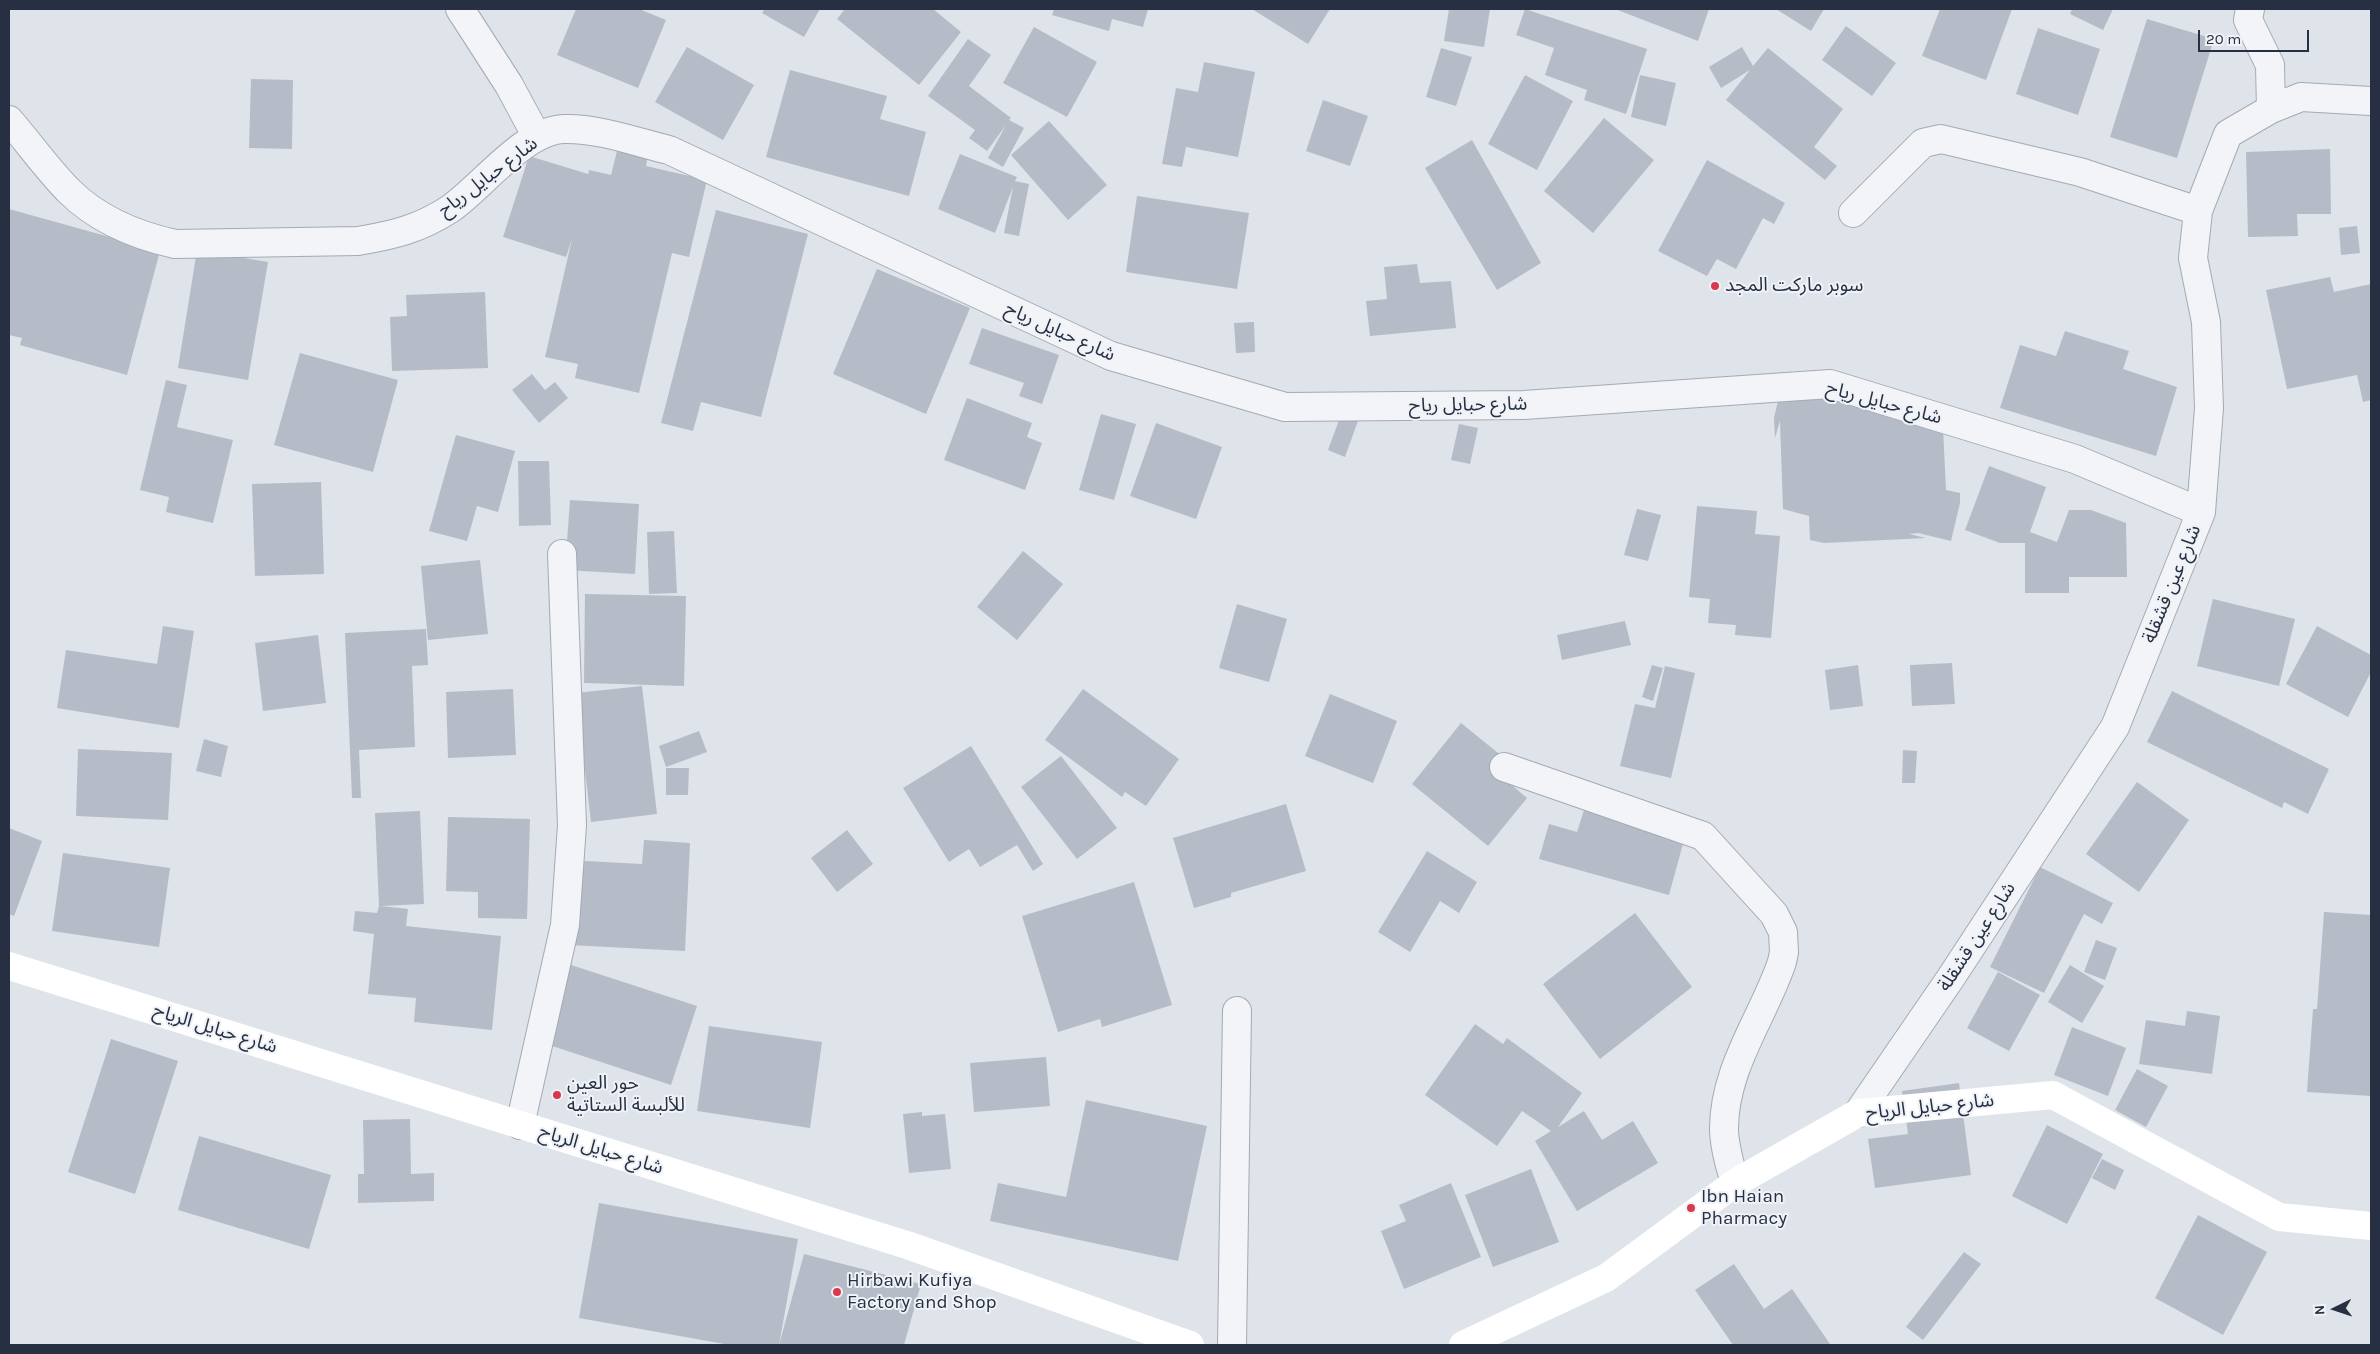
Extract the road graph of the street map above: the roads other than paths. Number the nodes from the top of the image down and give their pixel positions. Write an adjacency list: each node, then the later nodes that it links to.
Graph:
1 (460, 9): 8 (street)
2 (2250, 9): 3 (street)
3 (2270, 65): 4 (street); 6 (street)
4 (2301, 97): 5 (street); 6 (street, شارع عين قشقلة)
5 (2371, 102)
6 (2271, 109): 9 (street, شارع عين قشقلة)
7 (9, 120): 8 (street, شارع حبايل رياح)
8 (537, 137): 11 (street, شارع حبايل رياح)
9 (2198, 211): 10 (street); 11 (street, شارع عين قشقلة)
10 (1853, 213)
11 (2201, 512): 16 (street, شارع عين قشقلة)
12 (562, 554): 17 (street)
13 (1504, 767): 18 (street)
14 (9, 966): 17 (street, شارع حبايل الرياح)
15 (1237, 1010): 21 (street)
16 (1858, 1113): 18 (street, شارع حبايل الرياح); 19 (street, شارع حبايل الرياح)
17 (520, 1125): 20 (street, شارع حبايل الرياح)
18 (1735, 1183): 22 (street, شارع حبايل الرياح)
19 (2371, 1226)
20 (1190, 1345)
21 (1232, 1345)
22 (1462, 1345)

